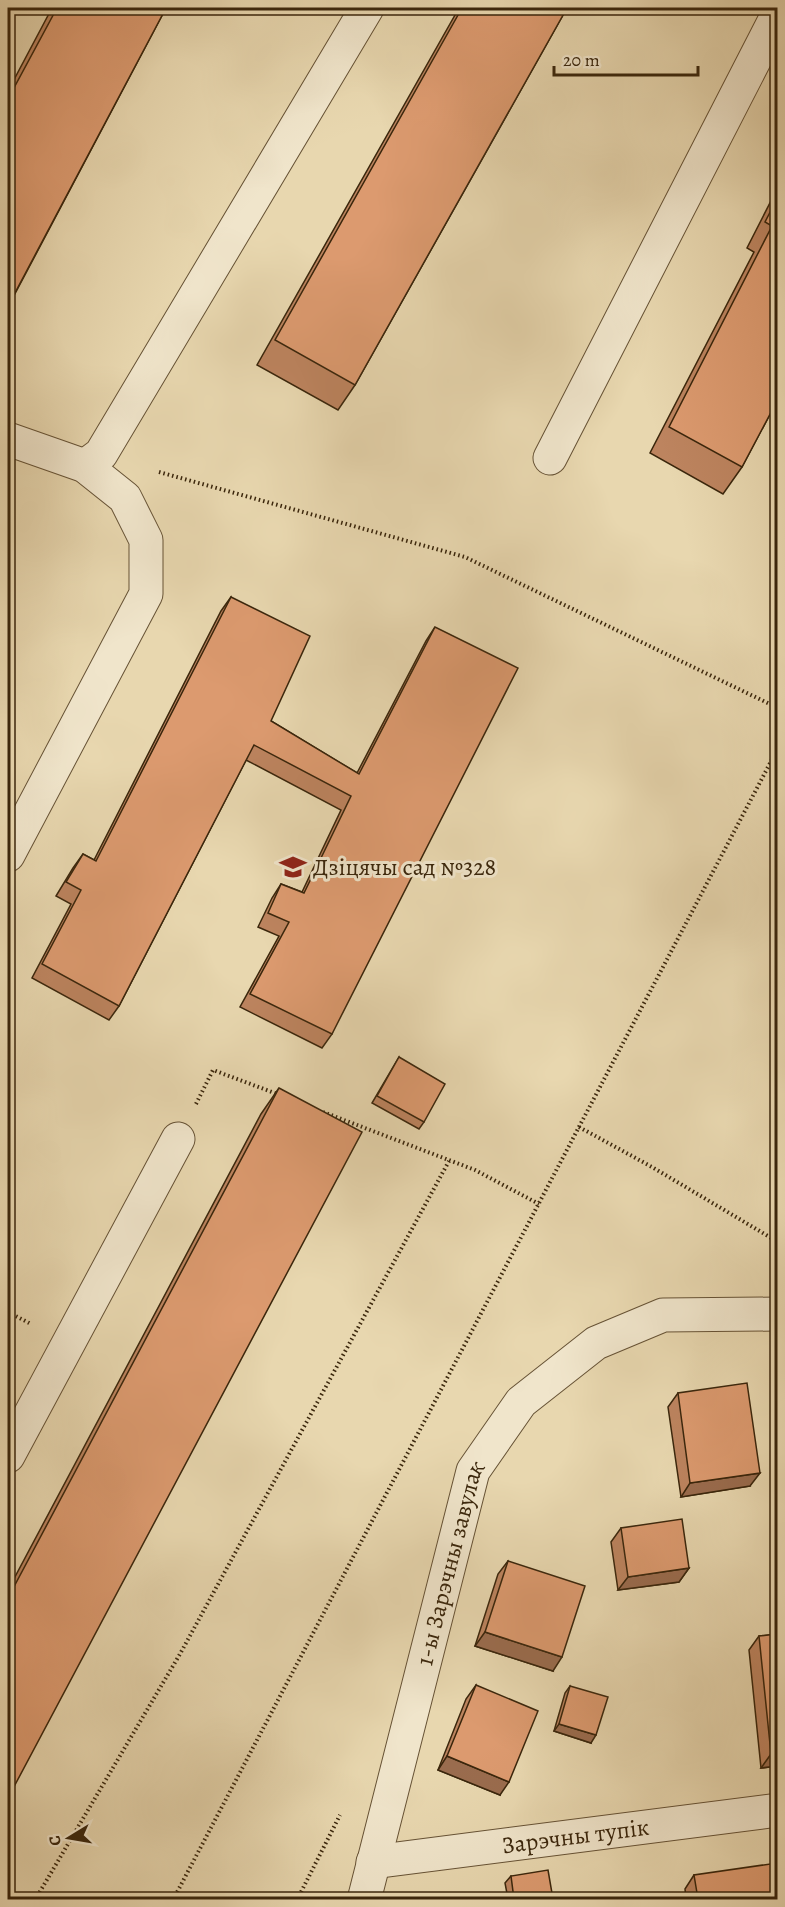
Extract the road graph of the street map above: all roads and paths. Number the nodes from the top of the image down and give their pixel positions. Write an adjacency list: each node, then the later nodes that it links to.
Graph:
1 (367, 8): 5 (street)
2 (777, 14): 4 (street)
3 (8, 439): 5 (street)
4 (550, 458)
5 (93, 460): 6 (path); 8 (street)
6 (777, 708)
7 (777, 748): 11 (path)
8 (8, 855)
9 (288, 1099): 12 (path)
10 (321, 1111): 13 (path)
11 (579, 1127): 14 (path); 15 (path)
12 (178, 1139): 17 (street)
13 (449, 1161): 14 (path); 20 (path)
14 (538, 1204): 21 (path)
15 (777, 1242)
16 (777, 1314): 19 (street, 1-ы Зарэчны завулак)
17 (8, 1456)
18 (777, 1810): 19 (street, Зарэчны тупік)
19 (373, 1862): 22 (street, 1-ы Зарэчны завулак)
20 (35, 1899)
21 (173, 1899)
22 (364, 1899)

